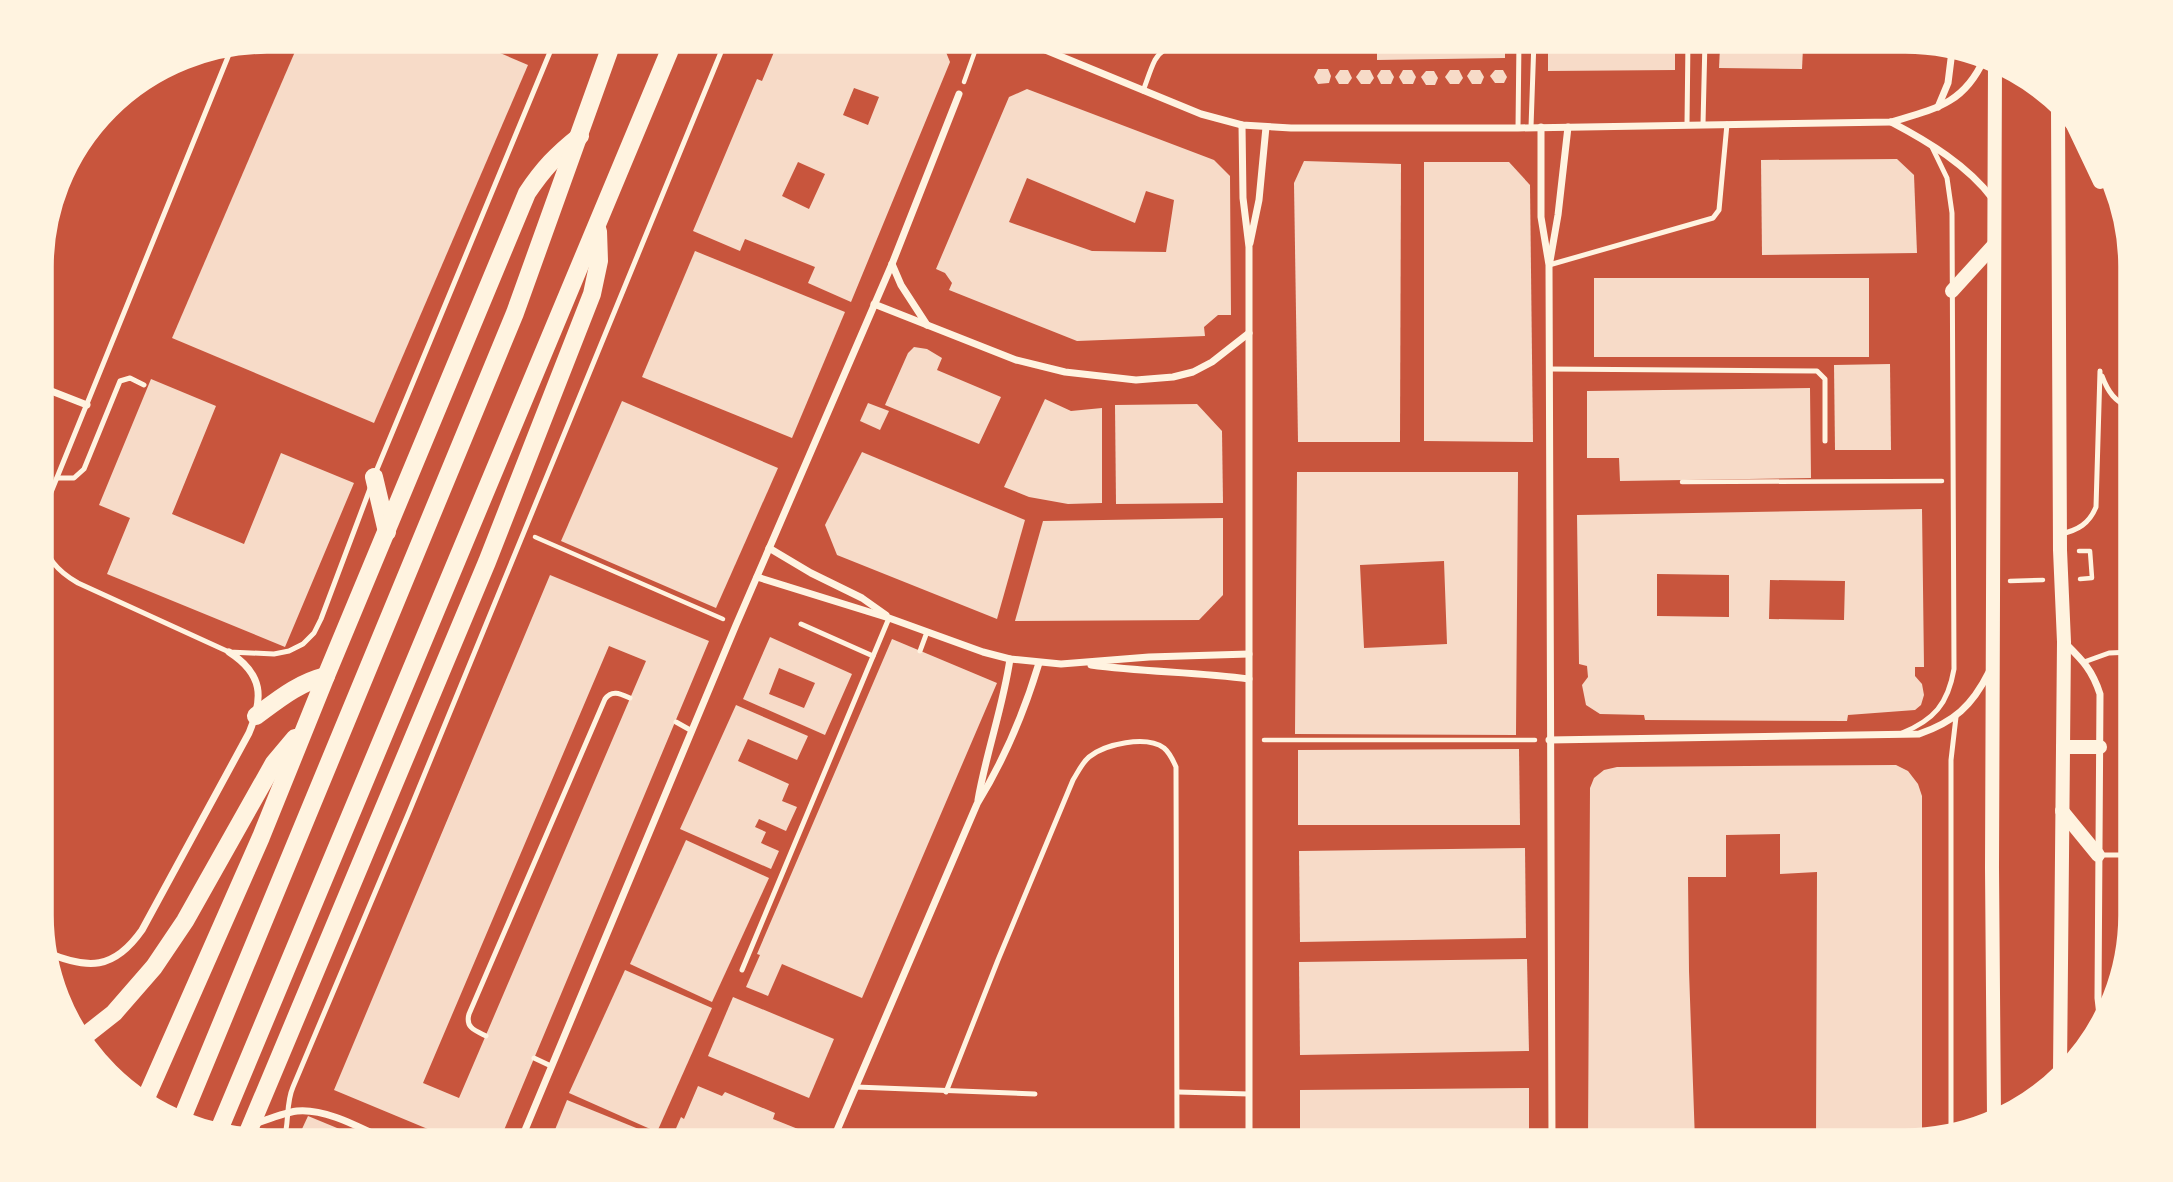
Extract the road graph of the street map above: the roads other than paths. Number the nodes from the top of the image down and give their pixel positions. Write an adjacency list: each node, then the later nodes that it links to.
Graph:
1 (550, 52): 49 (lane)
2 (610, 52): 29 (main road)
3 (669, 52): 34 (main road)
4 (721, 52): 103 (lane)
5 (1050, 52): 15 (street)
6 (1163, 52): 15 (lane)
7 (1518, 52): 28 (lane)
8 (1534, 52): 25 (lane)
9 (1688, 52): 20 (lane)
10 (1705, 52): 21 (lane)
11 (228, 57): 47 (lane)
12 (1951, 58): 17 (street)
13 (1980, 67): 17 (street)
14 (1995, 73): 33 (main road)
15 (1143, 91): 23 (street)
16 (959, 94): 37 (street)
17 (1938, 107): 19 (street)
18 (2058, 117): 53 (main road)
19 (1891, 122): 22 (street); 30 (street)
20 (1688, 124): 21 (street); 27 (street)
21 (1703, 124): 22 (street)
22 (1727, 124): 38 (lane)
23 (1242, 125): 24 (street); 36 (street)
24 (1266, 127): 28 (street); 36 (street)
25 (1531, 127): 26 (street); 28 (street)
26 (1541, 127): 27 (street); 38 (street)
27 (1568, 127): 38 (street)
28 (1518, 128)
29 (580, 136): 52 (main road); 102 (main road)
30 (1931, 145): 33 (street); 39 (lane)
31 (2084, 149): 32 (main road)
32 (2100, 182)
33 (1993, 199): 35 (main road)
34 (597, 227): 104 (main road); 106 (main road)
35 (1993, 246): 39 (main road); 67 (main road)
36 (1250, 247): 42 (street)
37 (892, 264): 40 (street); 41 (street)
38 (1549, 265): 43 (street)
39 (1952, 291): 79 (lane)
40 (874, 303): 41 (street); 54 (street)
41 (928, 325): 42 (street)
42 (1249, 333): 64 (street)
43 (1549, 369): 48 (lane); 80 (street)
44 (144, 385): 50 (lane)
45 (53, 392): 47 (street)
46 (2120, 403): 53 (lane)
47 (87, 405): 50 (lane)
48 (1825, 441)
49 (374, 477): 52 (main road); 62 (lane)
50 (57, 478): 51 (lane)
51 (53, 488)
52 (387, 532): 71 (main road)
53 (2060, 534): 60 (main road)
54 (769, 548): 56 (street); 57 (street)
55 (53, 565): 62 (lane)
56 (757, 578): 57 (street); 78 (street)
57 (889, 618): 59 (street); 65 (lane)
58 (801, 624): 65 (lane)
59 (927, 632): 61 (lane); 66 (street)
60 (2064, 642): 68 (street); 81 (main road)
61 (920, 651)
62 (229, 652): 74 (street)
63 (2120, 653): 68 (lane)
64 (1249, 654): 70 (street); 72 (street)
65 (873, 656): 88 (lane)
66 (1010, 659): 69 (street); 83 (street)
67 (1994, 662): 75 (street); 101 (main road)
68 (2084, 662): 82 (street)
69 (1039, 663): 70 (street); 83 (street)
70 (1083, 664): 72 (street)
71 (326, 676): 74 (main road); 77 (main road)
72 (1249, 679): 100 (street)
73 (630, 698): 91 (lane)
74 (256, 716): 87 (street)
75 (1956, 717): 79 (street); 105 (lane)
76 (676, 722): 78 (lane)
77 (303, 731): 90 (main road); 98 (main road)
78 (692, 731): 94 (street)
79 (1898, 735): 80 (street)
80 (1549, 740): 110 (street)
81 (2063, 747): 82 (main road); 84 (main road)
82 (2100, 747): 85 (street)
83 (977, 804): 95 (street)
84 (2063, 811): 85 (main road); 93 (main road)
85 (2098, 855): 86 (lane); 89 (street)
86 (2120, 855)
87 (57, 956)
88 (742, 970)
89 (2099, 1007)
90 (89, 1033)
91 (486, 1036)
92 (534, 1058): 94 (lane)
93 (2060, 1063)
94 (551, 1066): 113 (street)
95 (856, 1087): 96 (lane); 114 (street)
96 (946, 1092): 97 (lane); 99 (lane)
97 (1178, 1092): 100 (lane); 108 (lane)
98 (148, 1093)
99 (1035, 1094)
100 (1249, 1094): 109 (street)
101 (1994, 1110)
102 (184, 1113)
103 (287, 1113): 107 (street); 111 (lane); 112 (street)
104 (221, 1124)
105 (1951, 1124)
106 (249, 1129)
107 (253, 1129)
108 (1177, 1129)
109 (1249, 1129)
110 (1552, 1129)
111 (286, 1130)
112 (363, 1130)
113 (525, 1130)
114 (837, 1130)

